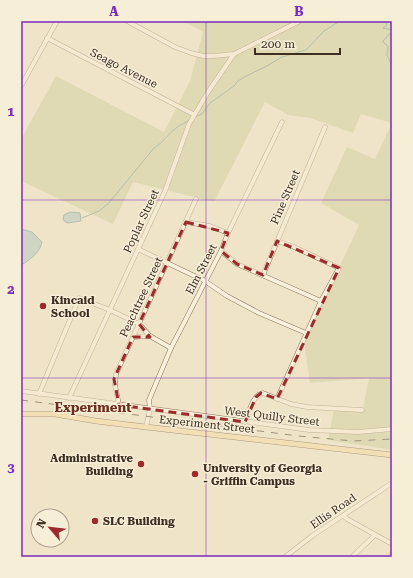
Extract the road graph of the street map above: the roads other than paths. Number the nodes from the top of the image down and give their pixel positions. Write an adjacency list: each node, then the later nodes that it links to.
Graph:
1 (56, 21): 4 (street)
2 (127, 21): 5 (street)
3 (300, 21): 5 (street)
4 (47, 38): 6 (street); 7 (street, Seago Avenue)
5 (234, 54): 7 (street, Poplar Street)
6 (21, 86)
7 (193, 114): 14 (street, Poplar Street)
8 (282, 122): 12 (street, Elm Street)
9 (325, 127): 13 (street, Pine Street)
10 (196, 199): 11 (street, Peachtree Street)
11 (186, 222): 12 (street); 16 (street, Peachtree Street)
12 (228, 233): 15 (street, Elm Street)
13 (277, 241): 17 (street, Pine Street); 19 (street)
14 (138, 249): 16 (street); 20 (street, Poplar Street)
15 (220, 252): 17 (street); 18 (street, Elm Street)
16 (167, 262): 18 (street); 21 (street, Peachtree Street)
17 (263, 275): 19 (street)
18 (205, 281): 22 (street); 25 (street, Elm Street)
19 (321, 300): 22 (street)
20 (110, 310): 21 (street); 27 (street); 28 (street, Poplar Street)
21 (139, 324): 23 (street); 24 (street, Peachtree Street)
22 (306, 333): 29 (street)
23 (150, 336): 24 (street); 25 (street)
24 (133, 337): 30 (street, Peachtree Street)
25 (171, 348): 31 (street, Elm Street)
26 (21, 391): 27 (street, West Quilly Street)
27 (39, 394): 28 (street, West Quilly Street)
28 (69, 398): 30 (street, West Quilly Street)
29 (277, 399): 32 (street); 34 (street)
30 (119, 405): 31 (street, West Quilly Street)
31 (150, 409): 34 (street, West Quilly Street); 35 (street, Elm Street)
32 (362, 410)
33 (21, 414): 35 (main road, Experiment Street)
34 (245, 422): 36 (street, West Quilly Street)
35 (146, 427): 37 (main road, Experiment Street)
36 (392, 429)
37 (392, 455)
38 (392, 483): 39 (street, Ellis Road)
39 (344, 516): 40 (street); 43 (street, Ellis Road)
40 (375, 534): 41 (street); 44 (street)
41 (392, 544)
42 (392, 554): 45 (street)
43 (285, 557)
44 (352, 557)
45 (390, 557)

